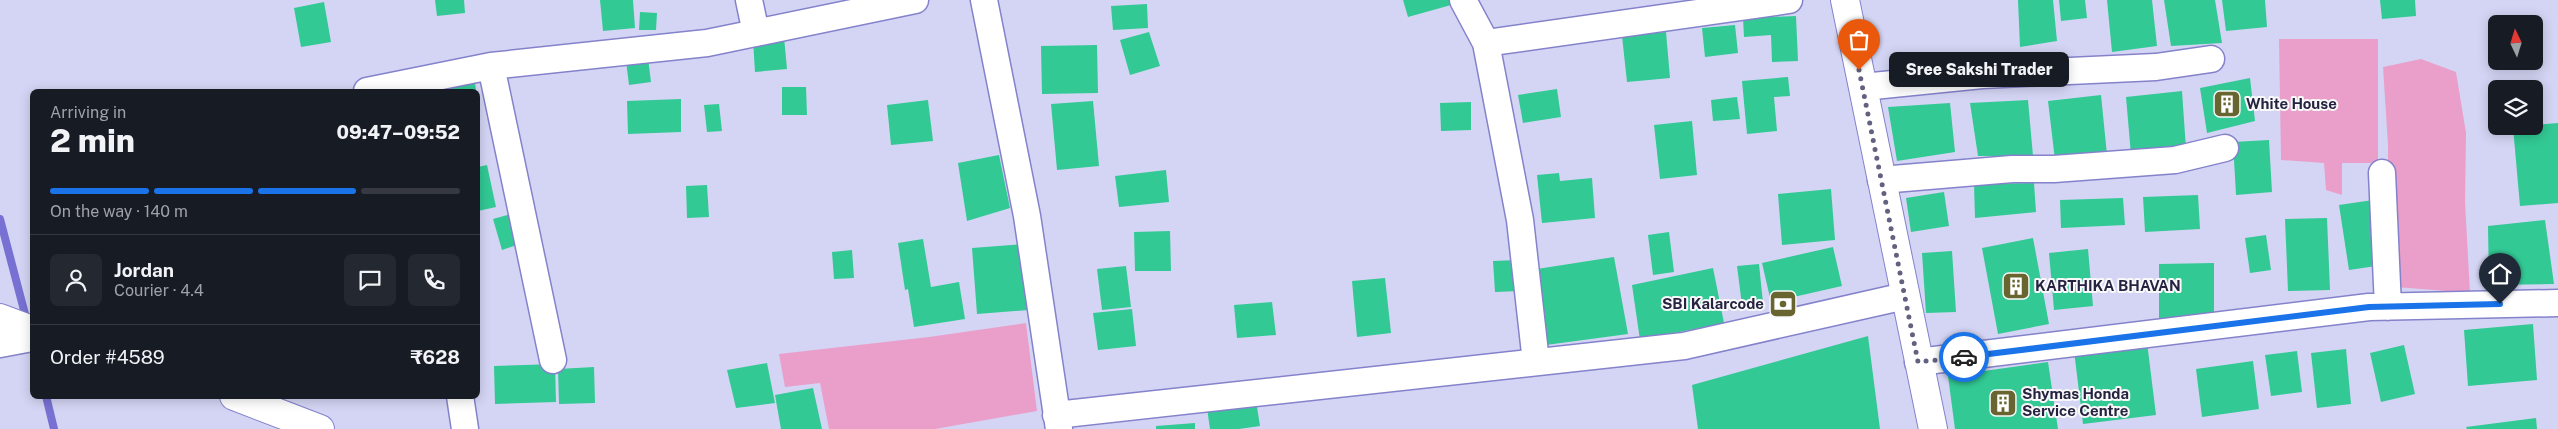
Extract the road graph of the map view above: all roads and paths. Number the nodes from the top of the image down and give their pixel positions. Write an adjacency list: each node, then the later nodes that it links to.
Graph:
1 (749, 0): 7 (street)
2 (915, 0): 7 (street)
3 (984, 0): 29 (street)
4 (1463, 0): 8 (street)
5 (1789, 0): 8 (street)
6 (1845, 0): 12 (main road)
7 (756, 33): 10 (street)
8 (1486, 43): 25 (street)
9 (2212, 59): 12 (street)
10 (490, 66): 11 (street); 24 (street)
11 (413, 87): 13 (street)
12 (1863, 87): 16 (main road)
13 (390, 89)
14 (2225, 148): 16 (street)
15 (2382, 173): 19 (street)
16 (1881, 180): 17 (main road)
17 (1904, 296): 25 (street); 26 (main road)
18 (2558, 303): 19 (street)
19 (2388, 307): 26 (street)
20 (0, 318): 21 (main road)
21 (30, 329)
22 (30, 338): 23 (street)
23 (0, 344)
24 (553, 360)
25 (1536, 362): 29 (street)
26 (1918, 362): 32 (main road)
27 (242, 399): 30 (main road)
28 (460, 399): 31 (street)
29 (1058, 422)
30 (320, 429)
31 (465, 429)
32 (1933, 429)

